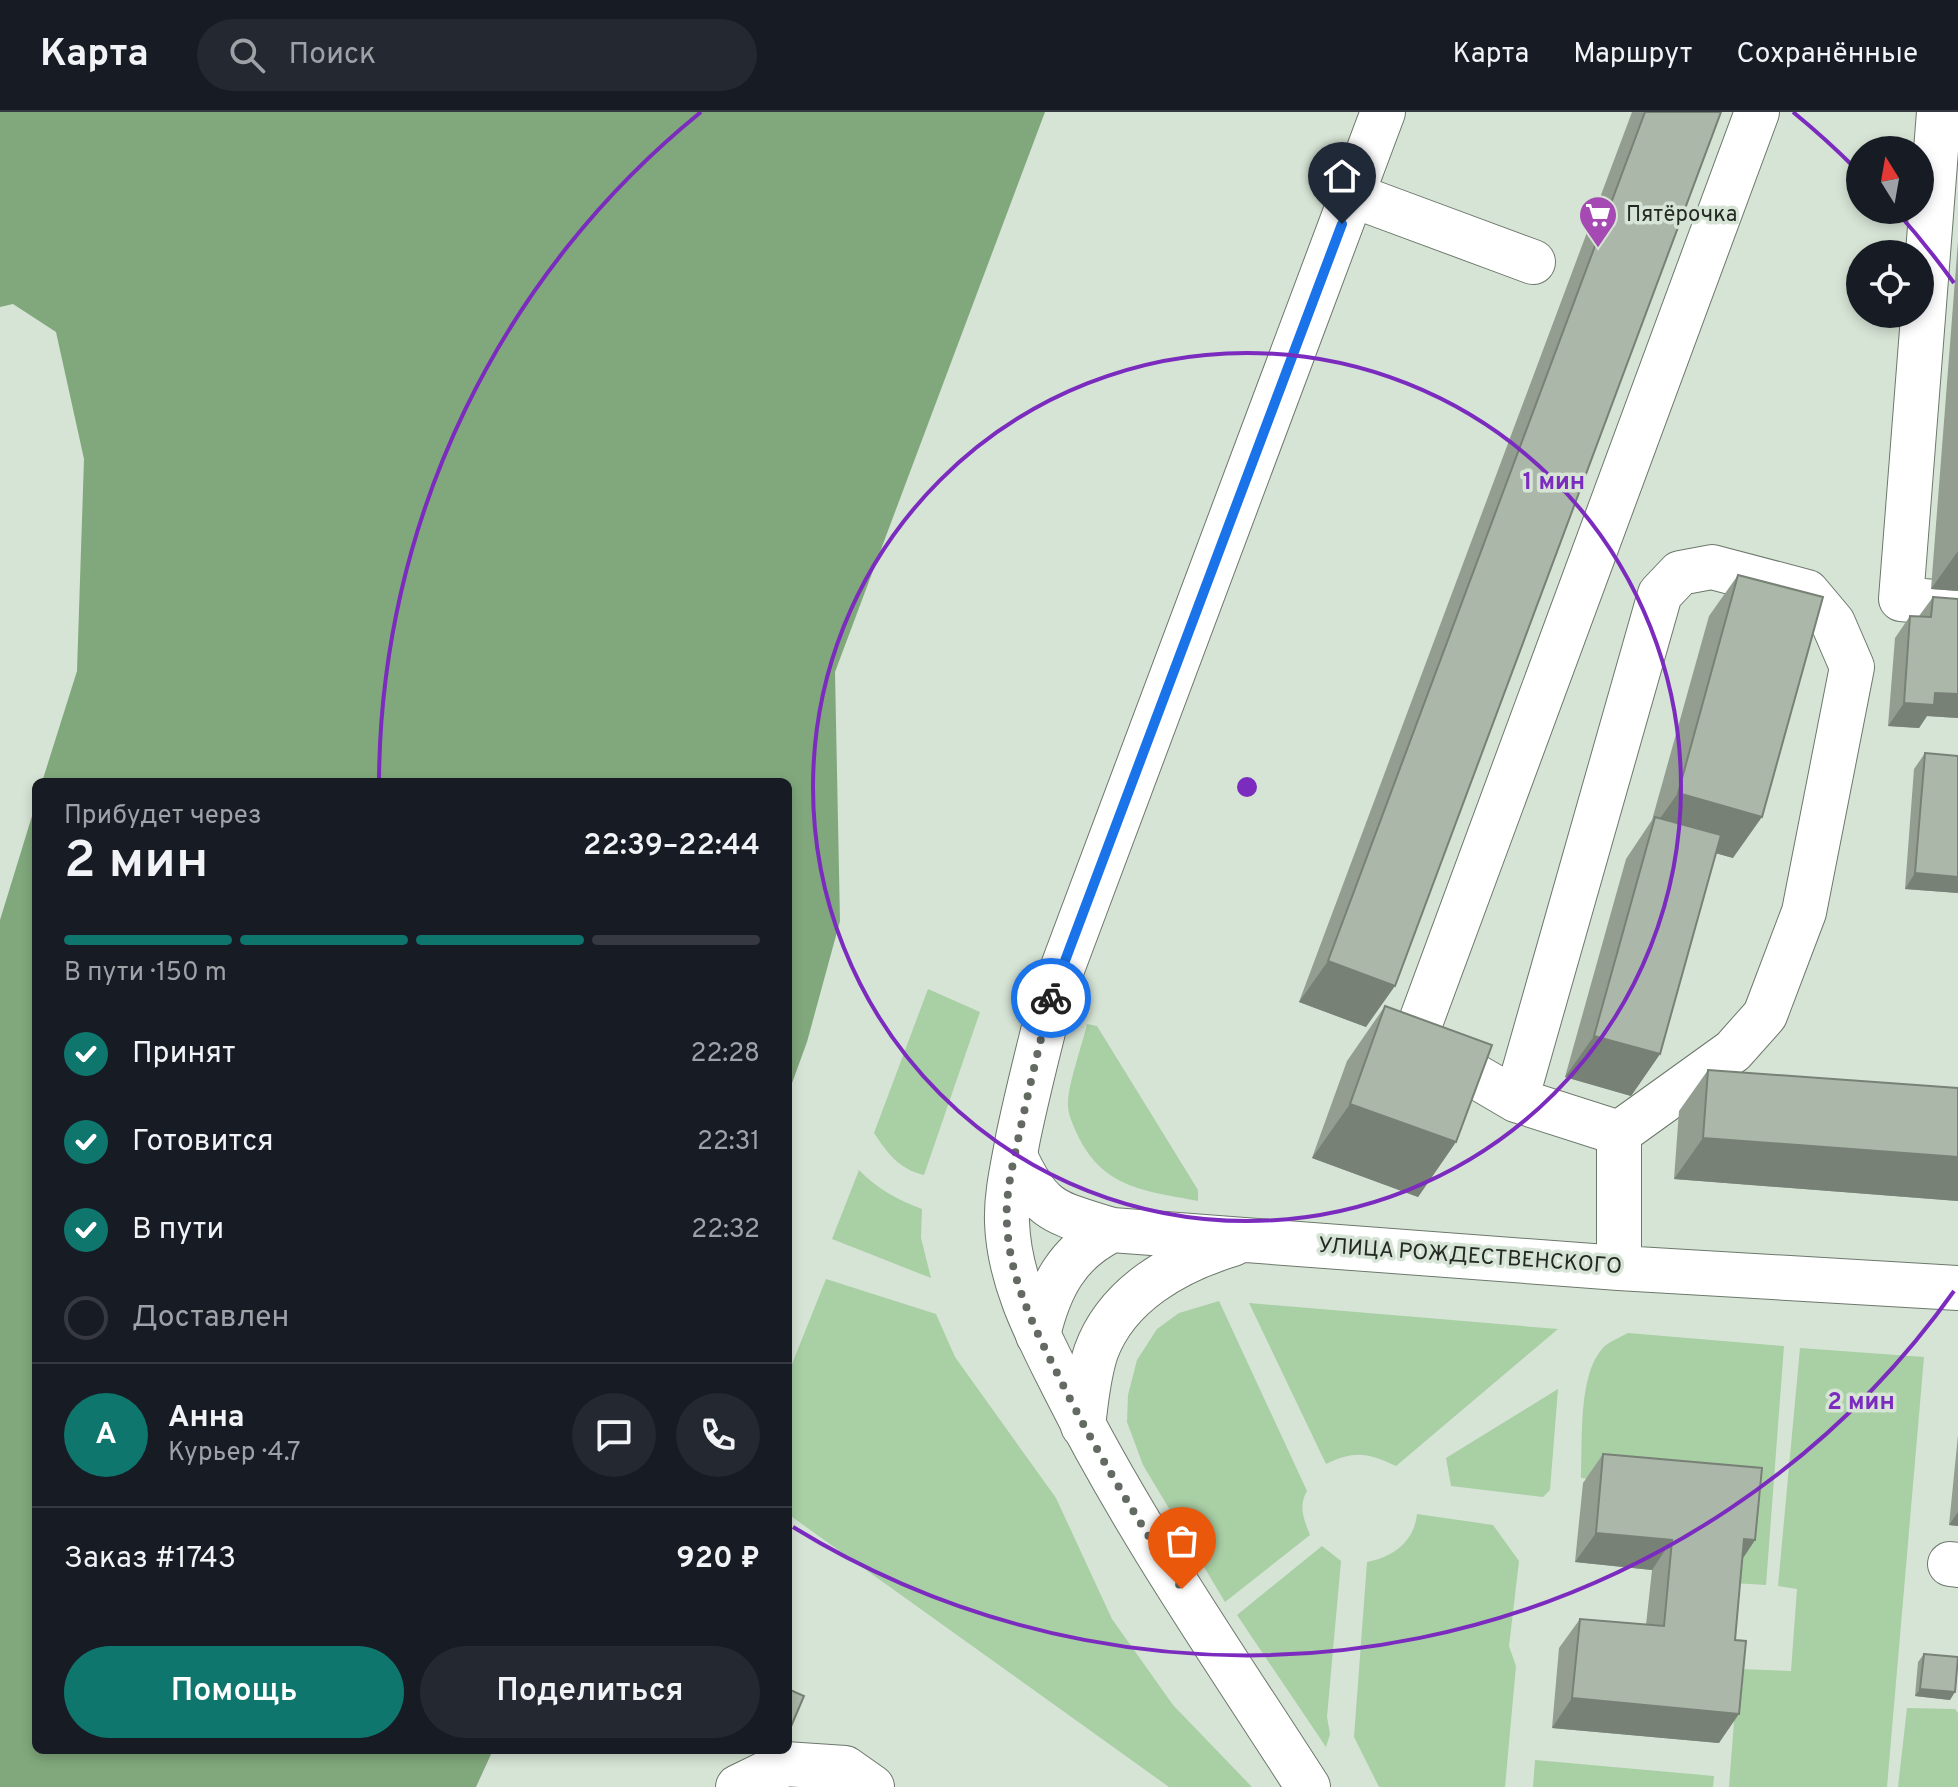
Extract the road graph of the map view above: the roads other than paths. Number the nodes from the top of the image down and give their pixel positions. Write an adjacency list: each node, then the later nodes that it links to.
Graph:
1 (1383, 112): 4 (main road)
2 (1757, 112): 9 (main road)
3 (1939, 112): 6 (main road)
4 (1352, 195): 5 (main road); 11 (main road)
5 (1533, 262)
6 (1958, 604)
7 (1684, 1087): 8 (main road); 9 (main road); 10 (main road)
8 (1745, 1091)
9 (1516, 1100): 10 (main road)
10 (1619, 1133): 14 (main road)
11 (1015, 1156): 12 (main road, УЛИЦА РОЖДЕСТВЕНСКОГО); 16 (main road)
12 (1112, 1230): 13 (main road, УЛИЦА РОЖДЕСТВЕНСКОГО); 16 (main road)
13 (1243, 1241): 14 (main road, УЛИЦА РОЖДЕСТВЕНСКОГО); 17 (main road)
14 (1619, 1268): 15 (main road, УЛИЦА РОЖДЕСТВЕНСКОГО)
15 (1958, 1288)
16 (1031, 1320): 17 (main road)
17 (1083, 1426): 20 (main road)
18 (738, 1787): 19 (main road)
19 (872, 1787)
20 (1308, 1787)

